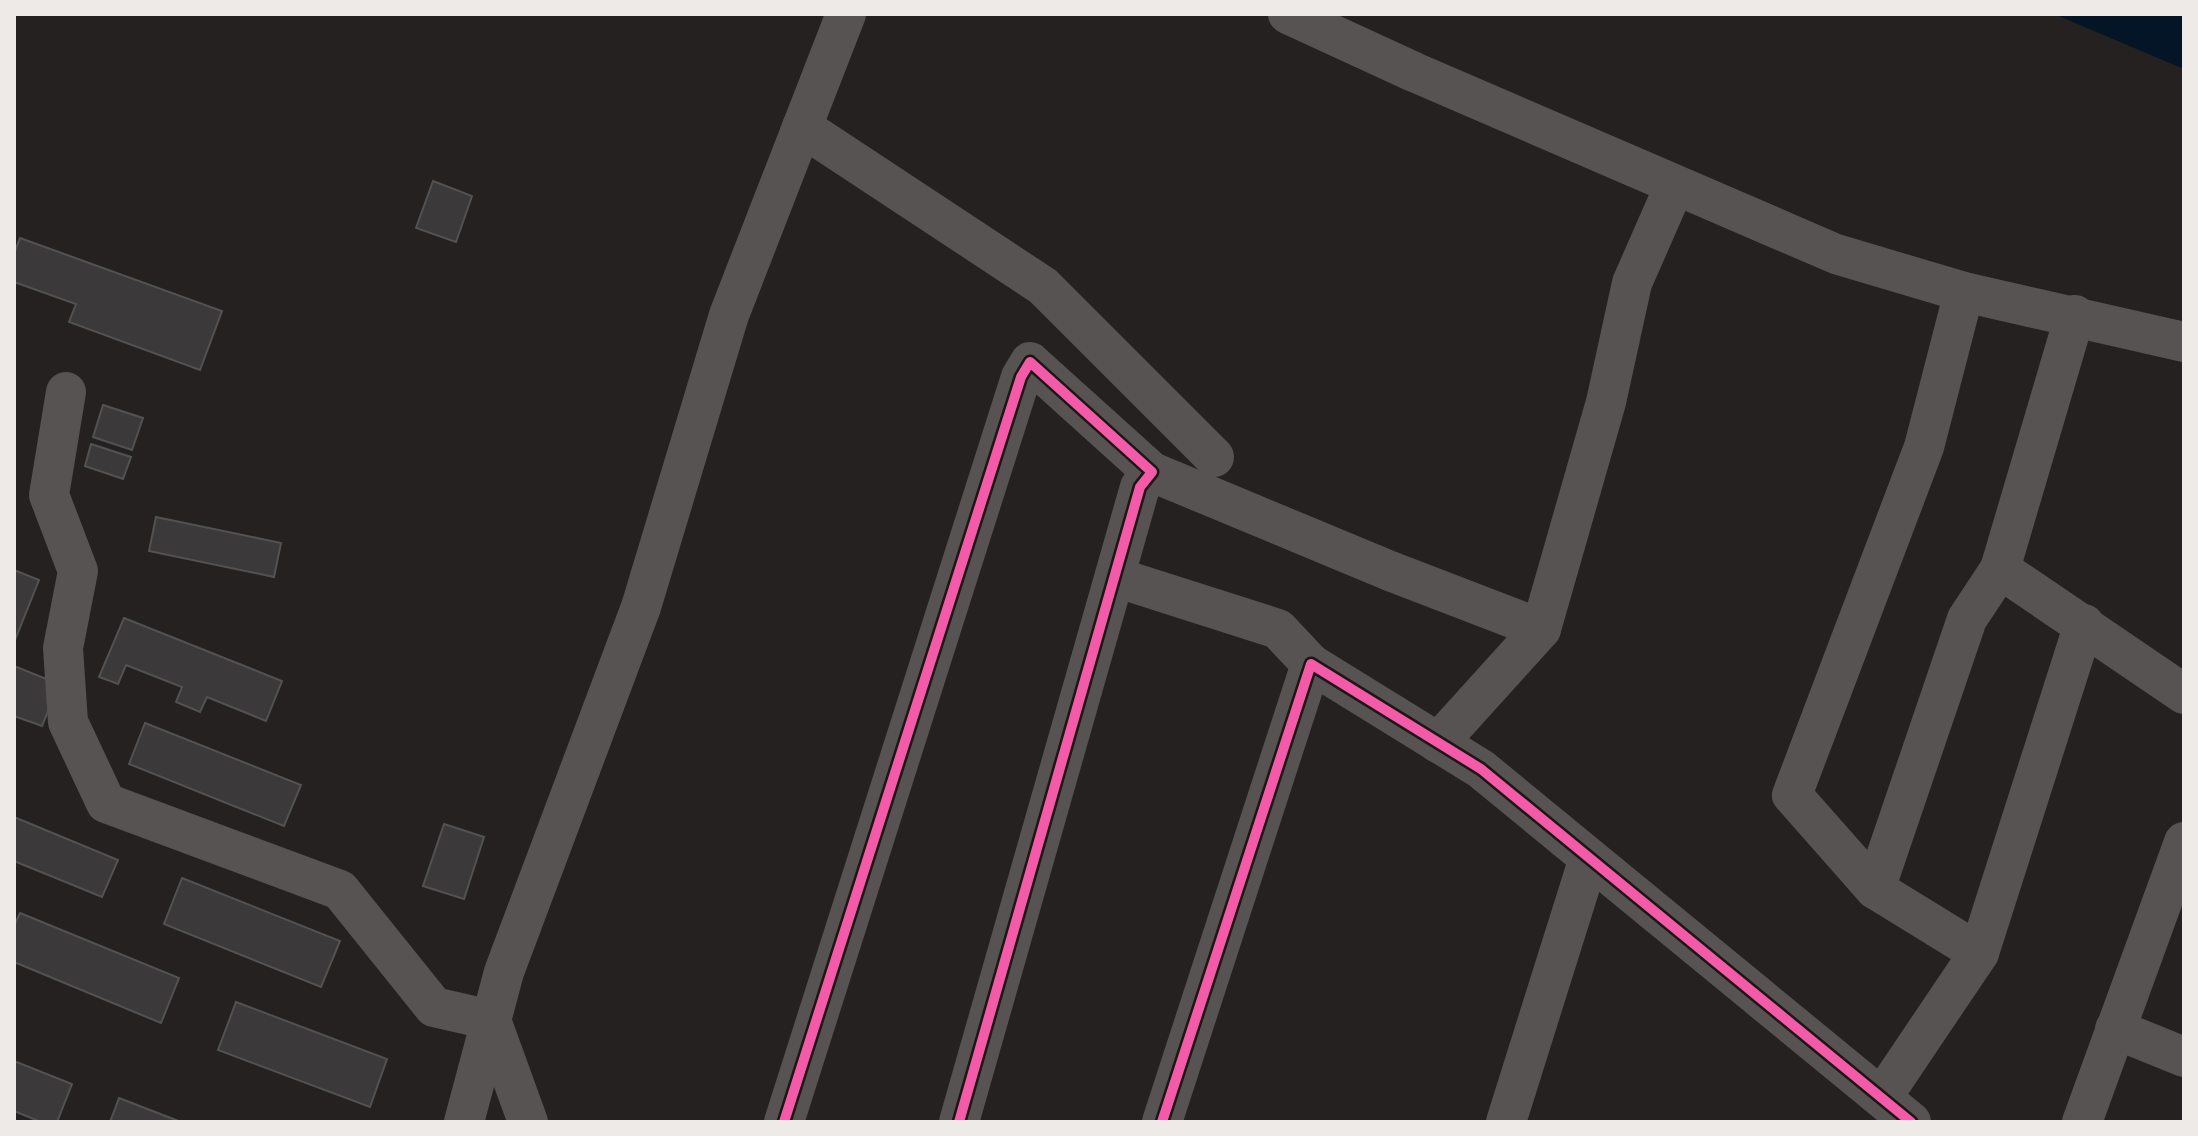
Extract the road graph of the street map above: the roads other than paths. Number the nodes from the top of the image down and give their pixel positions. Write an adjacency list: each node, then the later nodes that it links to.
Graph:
1 (1288, 14): 4 (street)
2 (833, 19): 3 (street)
3 (802, 127): 9 (street); 22 (street)
4 (1675, 185): 5 (street); 14 (street)
5 (1964, 292): 6 (street); 20 (street)
6 (2075, 315): 7 (street); 11 (street)
7 (2184, 342)
8 (66, 392): 22 (street)
9 (1214, 457)
10 (1152, 472): 12 (street); 14 (street); 28 (street)
11 (2000, 569): 13 (street); 20 (street)
12 (1115, 577): 15 (street); 29 (street)
13 (2084, 624): 16 (street); 21 (street)
14 (1541, 629): 17 (street)
15 (1311, 664): 17 (street); 30 (street)
16 (2184, 694)
17 (1438, 743): 19 (street)
18 (2184, 842): 23 (street)
19 (1589, 858): 25 (street); 31 (street)
20 (1875, 889): 21 (street)
21 (1979, 953): 25 (street)
22 (491, 1020): 26 (street); 27 (street)
23 (2115, 1029): 24 (street); 32 (street)
24 (2184, 1057)
25 (1896, 1110)
26 (537, 1118)
27 (464, 1122)
28 (784, 1122)
29 (959, 1122)
30 (1162, 1122)
31 (1506, 1122)
32 (2082, 1122)

